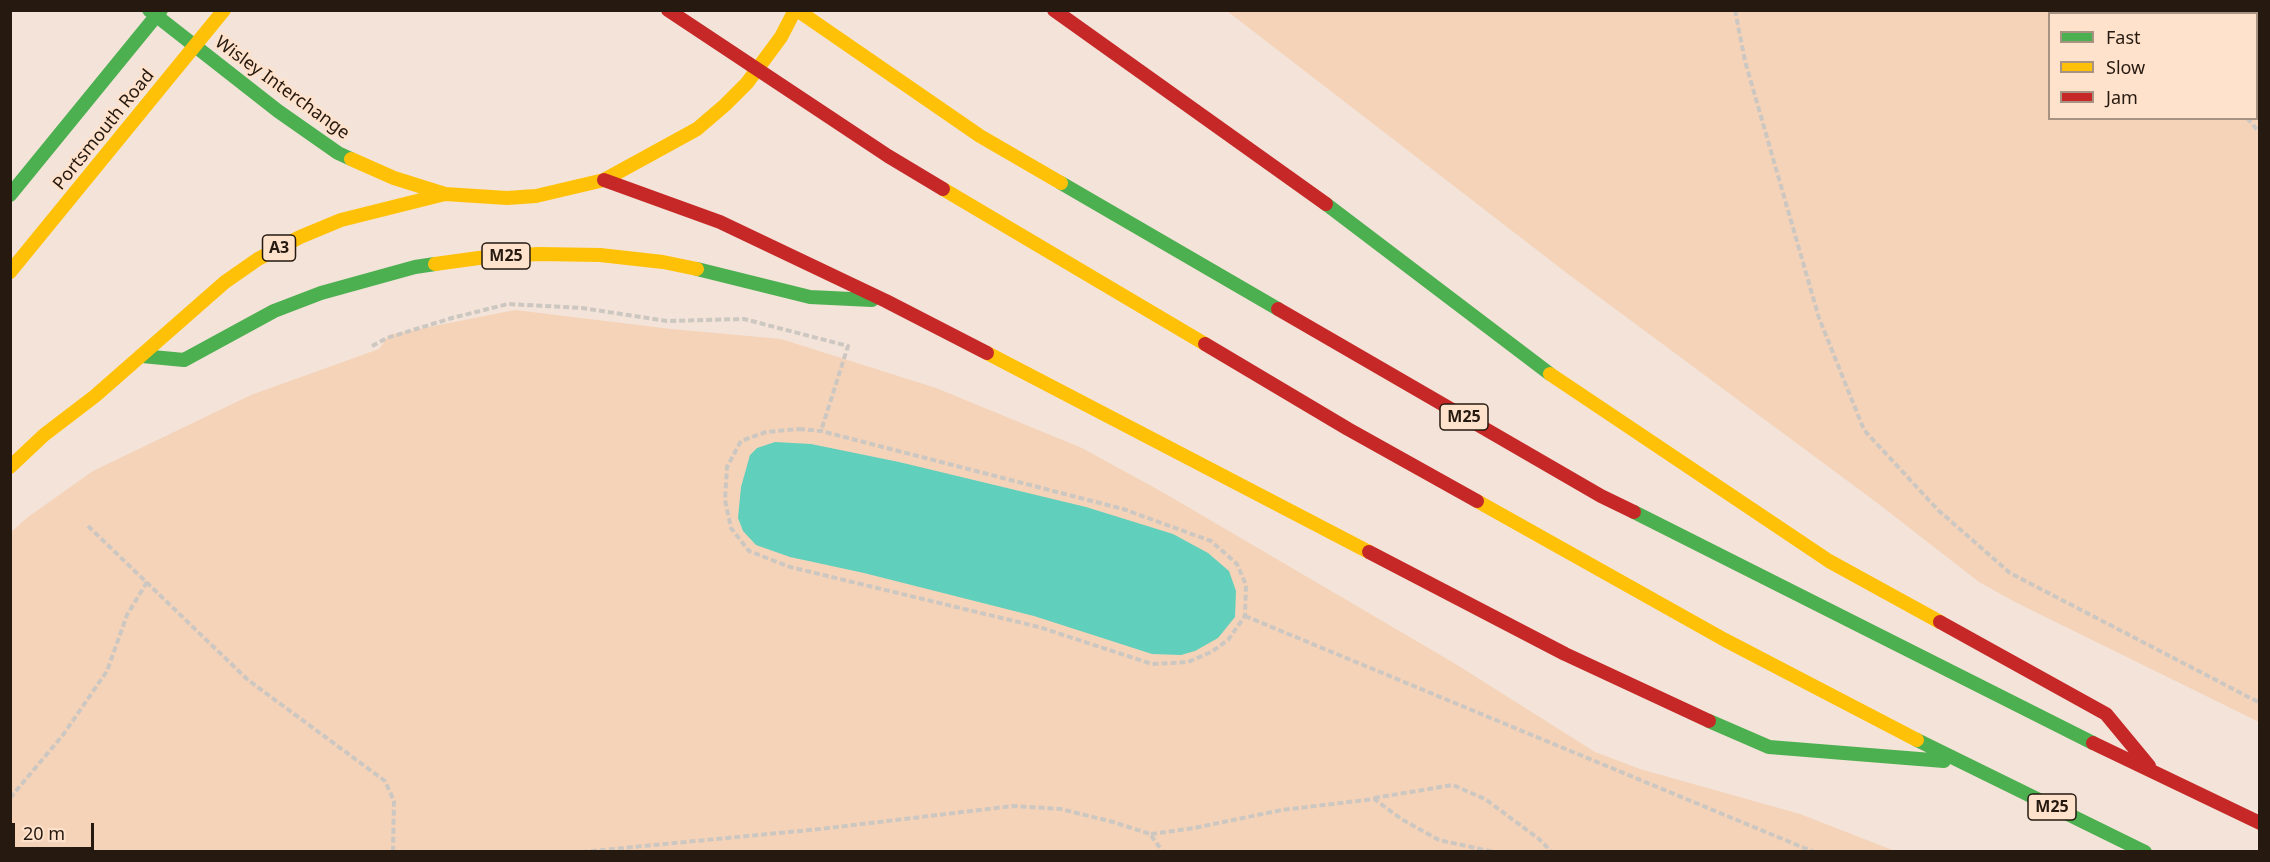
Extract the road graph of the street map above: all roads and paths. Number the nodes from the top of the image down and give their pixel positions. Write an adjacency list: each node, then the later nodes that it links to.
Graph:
1 (149, 10): 11 (highway, Wisley Interchange)
2 (161, 10): 12 (highway, Portsmouth Road)
3 (224, 10): 13 (highway, Portsmouth Road)
4 (668, 10): 23 (highway, M25)
5 (796, 10): 10 (highway, Wisley Interchange); 24 (highway, M25)
6 (1054, 10): 24 (highway, M25)
7 (1735, 10): 22 (path)
8 (2249, 120): 9 (path)
9 (2259, 133)
10 (604, 180): 11 (highway, Wisley Interchange); 14 (highway, M25)
11 (445, 194): 16 (highway, A3)
12 (10, 195)
13 (10, 272)
14 (886, 301): 16 (highway, M25); 23 (highway, M25)
15 (372, 346): 17 (path)
16 (142, 356): 18 (highway, A3)
17 (821, 432): 21 (path); 21 (path)
18 (10, 467)
19 (88, 526): 20 (path)
20 (147, 582): 25 (path); 29 (path)
21 (1245, 616): 34 (path)
22 (2259, 703)
23 (1958, 762): 35 (highway, M25)
24 (2158, 776): 27 (highway, M25)
25 (10, 798)
26 (1374, 799): 28 (path); 32 (path); 33 (path)
27 (2259, 823)
28 (1150, 834): 30 (path); 31 (path)
29 (394, 851)
30 (582, 852)
31 (1163, 852)
32 (1494, 852)
33 (1552, 852)
34 (1814, 852)
35 (2145, 852)

